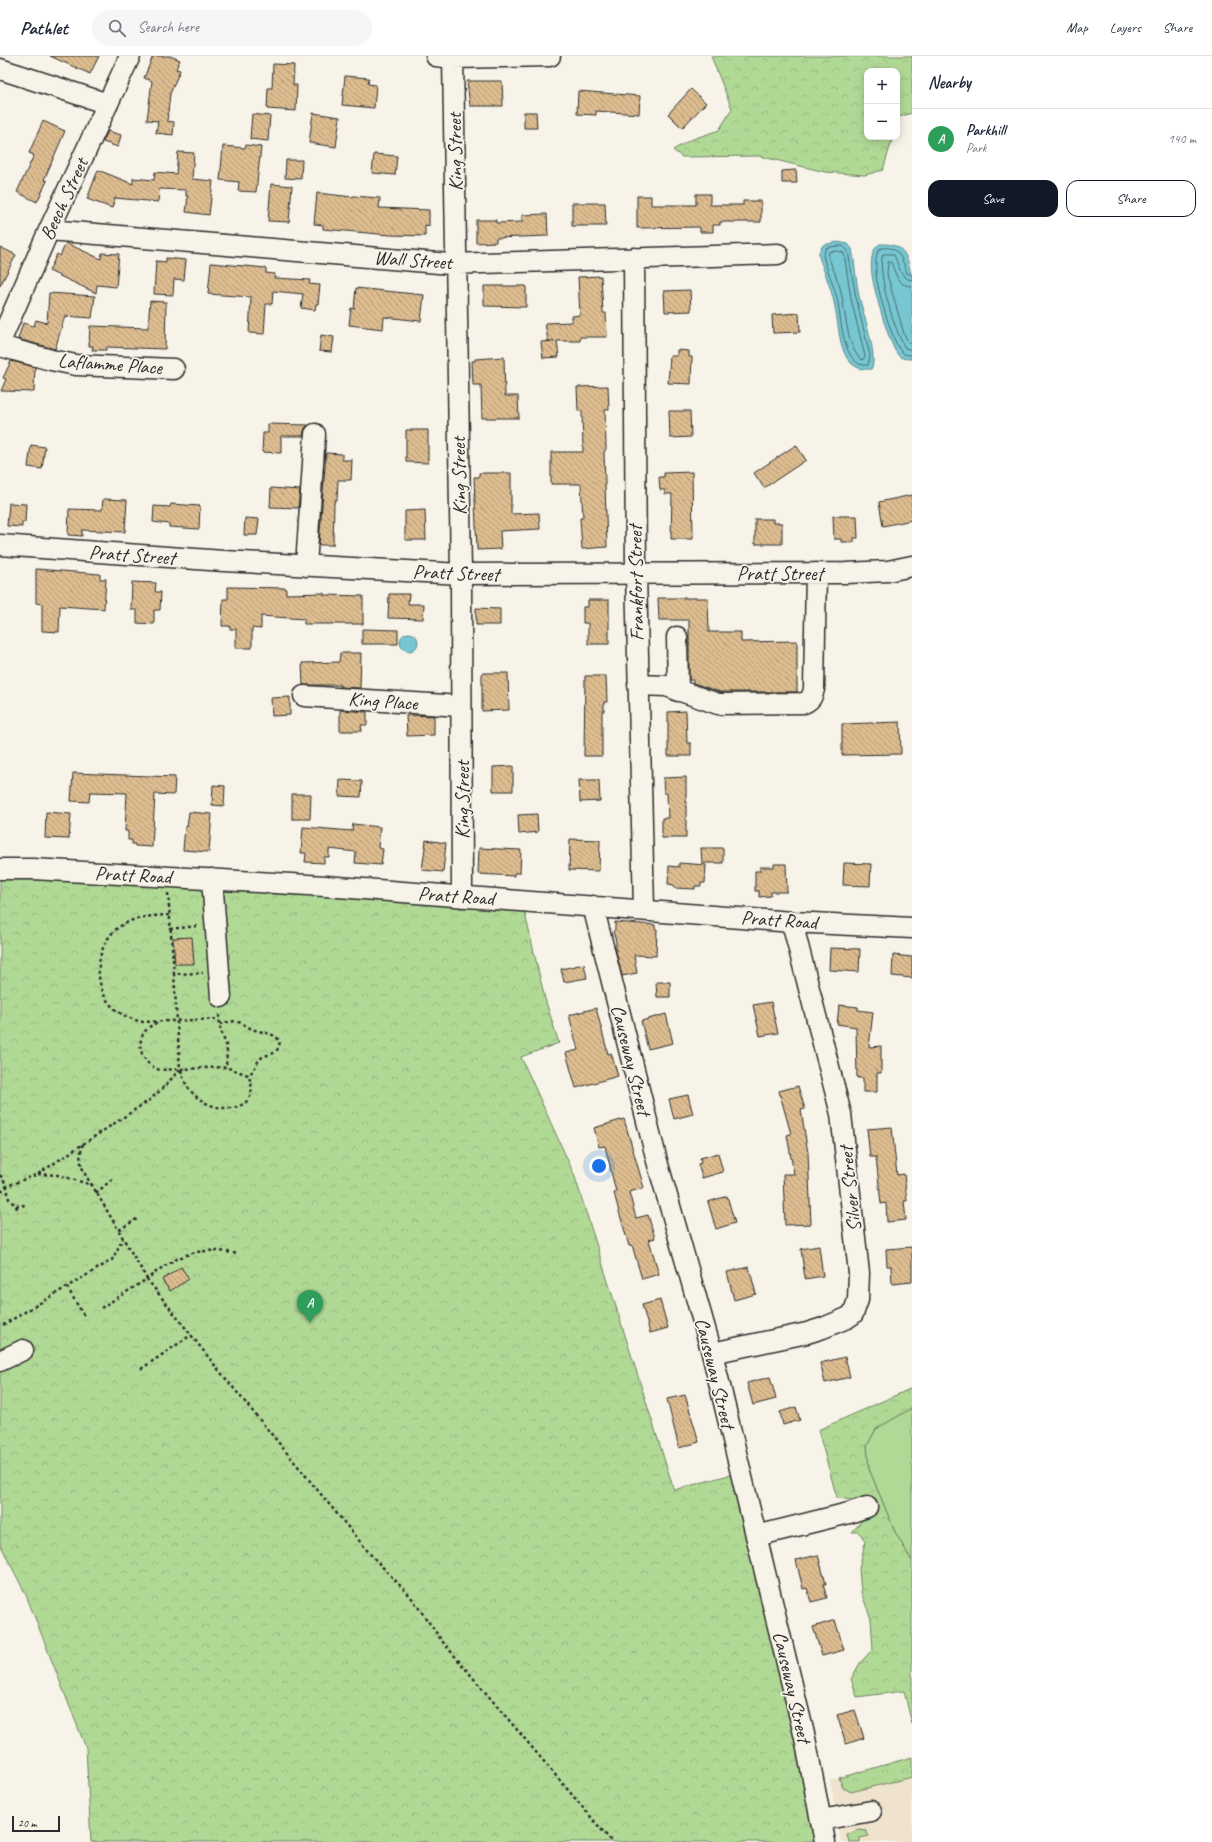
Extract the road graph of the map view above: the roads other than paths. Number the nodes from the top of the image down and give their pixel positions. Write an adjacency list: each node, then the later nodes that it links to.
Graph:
1 (130, 56): 5 (street, Beech Street)
2 (550, 56): 3 (street)
3 (447, 57): 9 (street, King Street)
4 (0, 69): 5 (street)
5 (108, 104): 6 (street, Beech Street)
6 (49, 230): 9 (street, Wall Street); 10 (street, Beech Street)
7 (778, 254): 8 (street, Wall Street)
8 (634, 258): 9 (street, Wall Street); 19 (street, Frankfort Street)
9 (456, 264): 18 (street, King Street)
10 (0, 342)
11 (0, 346): 12 (street, Laflamme Place)
12 (174, 369)
13 (314, 434): 15 (street)
14 (0, 545): 15 (street, Pratt Street)
15 (306, 566): 18 (street, Pratt Street)
16 (912, 566): 17 (street, Pratt Street)
17 (816, 573): 19 (street, Pratt Street); 22 (street)
18 (461, 574): 19 (street, Pratt Street); 24 (street, King Street)
19 (636, 574): 21 (street, Frankfort Street)
20 (677, 637): 22 (street)
21 (638, 685): 22 (street); 29 (street, Frankfort Street)
22 (678, 691)
23 (304, 696): 24 (street, King Place)
24 (461, 706): 27 (street, King Street)
25 (0, 869): 26 (street, Pratt Road)
26 (212, 879): 27 (street, Pratt Road); 32 (street)
27 (462, 897): 28 (street, Pratt Road)
28 (593, 906): 29 (street, Pratt Road); 34 (street, Causeway Street)
29 (644, 909): 30 (street, Pratt Road)
30 (792, 922): 31 (street, Pratt Road); 34 (street, Silver Street)
31 (912, 928)
32 (221, 997)
33 (23, 1350): 35 (street)
34 (712, 1353): 37 (street, Causeway Street)
35 (0, 1361)
36 (867, 1507): 37 (street)
37 (756, 1536): 39 (street, Causeway Street)
38 (871, 1811): 39 (street)
39 (821, 1820): 40 (street, Causeway Street)
40 (825, 1842)

